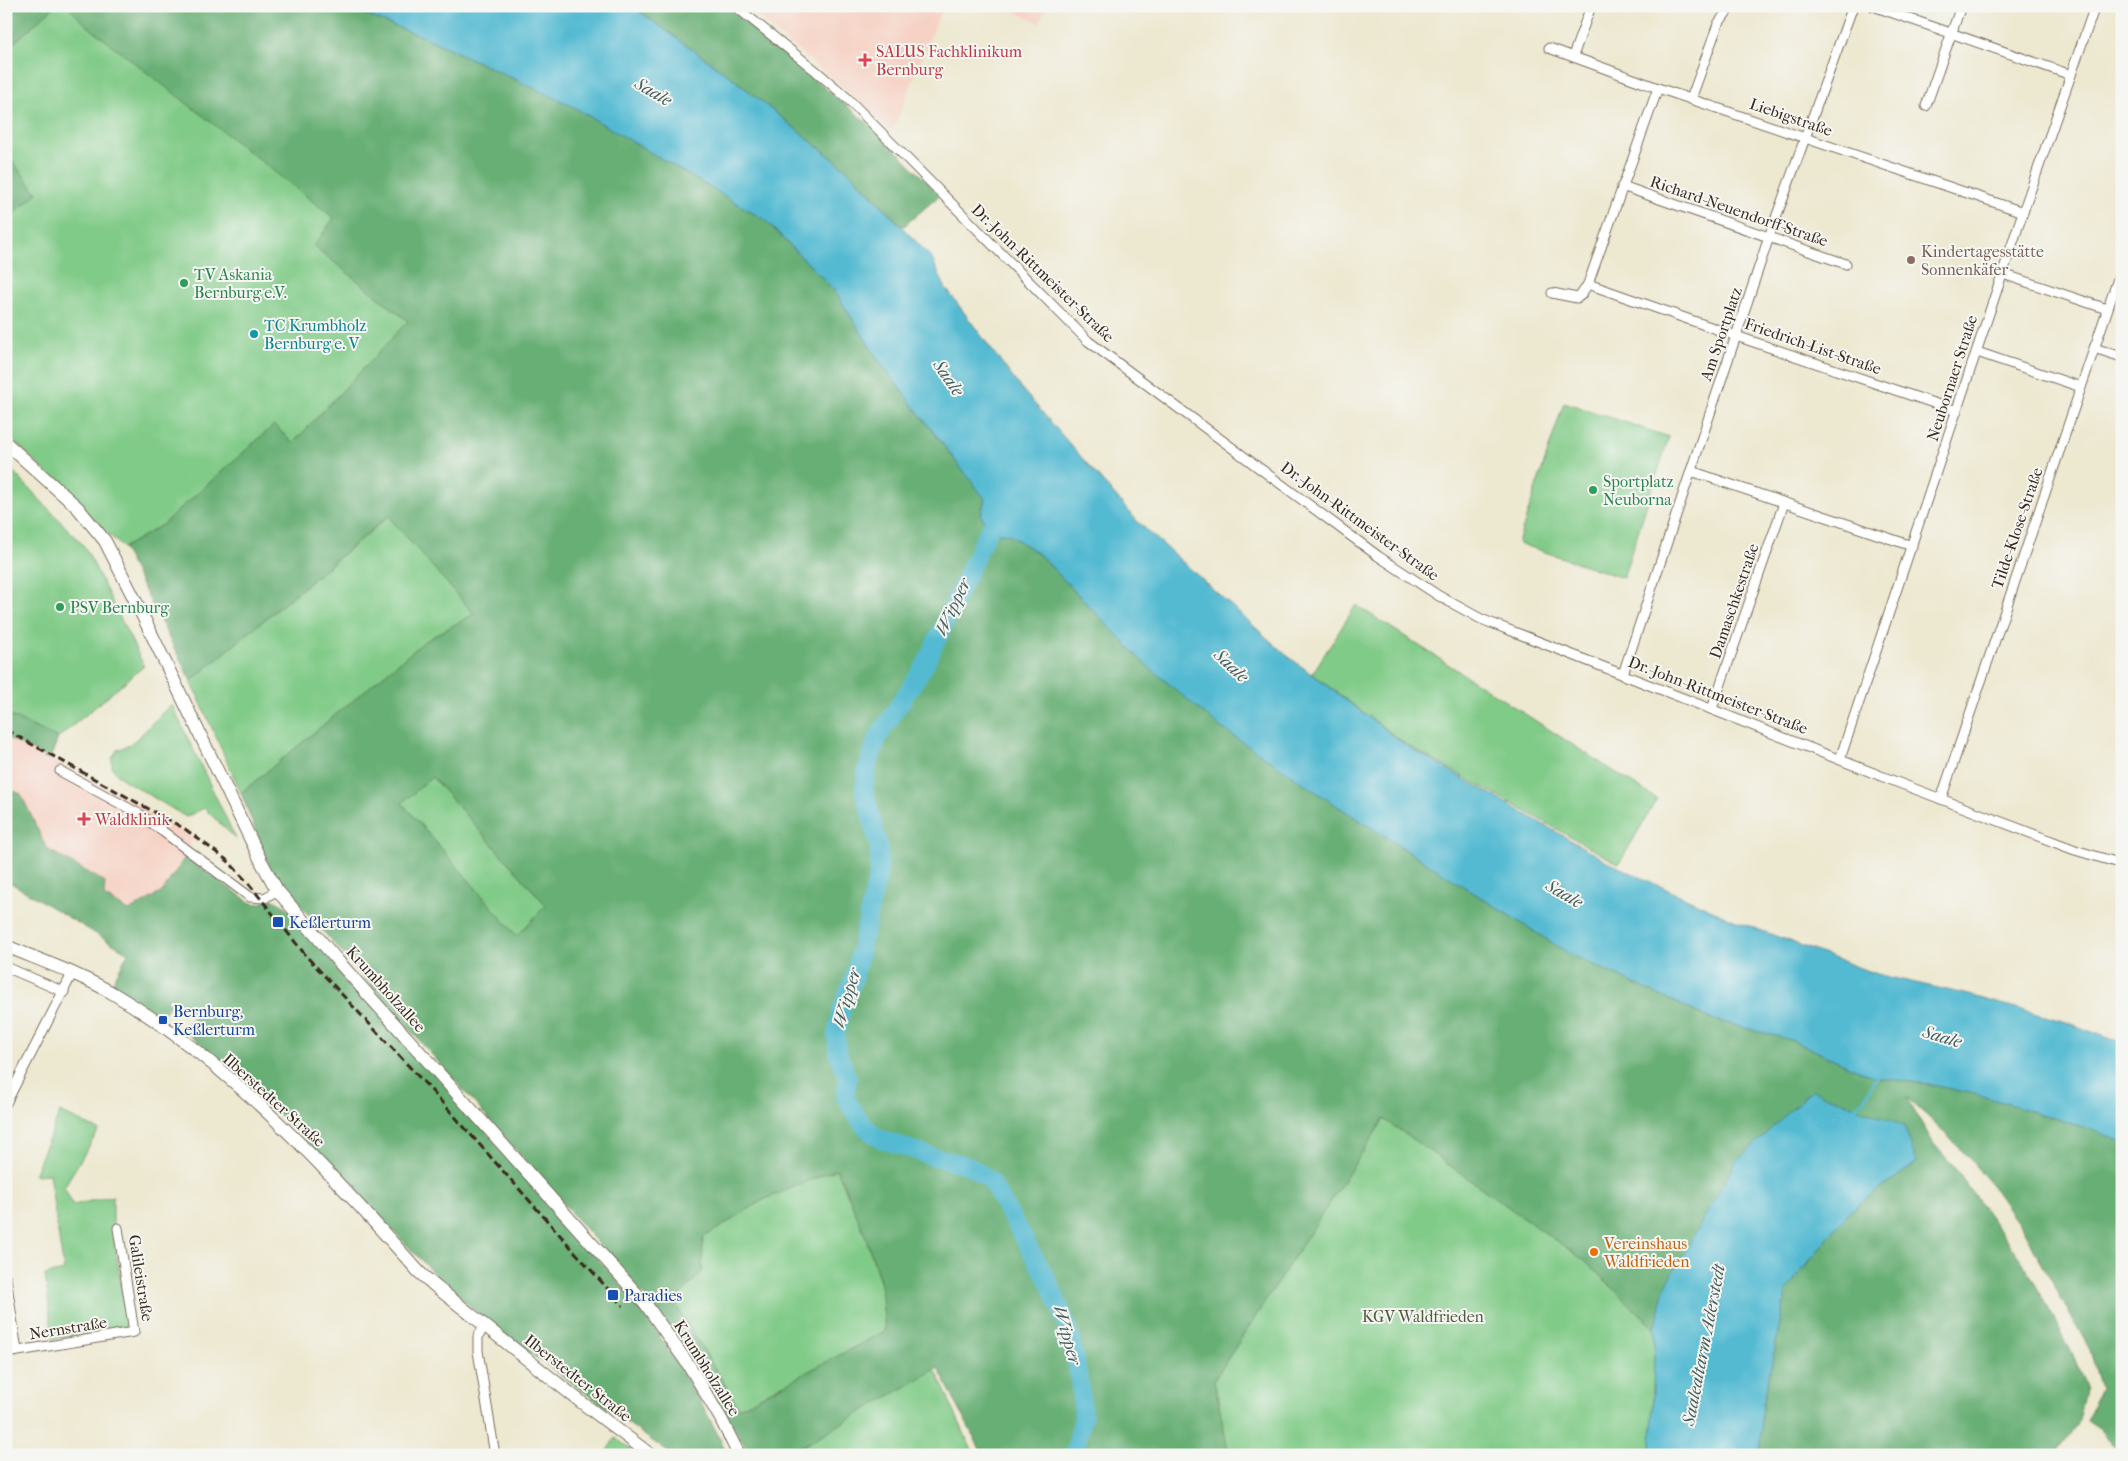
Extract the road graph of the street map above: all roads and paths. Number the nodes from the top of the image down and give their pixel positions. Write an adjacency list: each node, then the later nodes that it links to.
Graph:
1 (735, 6): 35 (street, Dr.-John-Rittmeister-Straße)
2 (1591, 6): 10 (street)
3 (1731, 6): 13 (street)
4 (1853, 6): 15 (street, Am Sportplatz)
5 (1873, 6): 8 (street)
6 (1960, 6): 8 (street)
7 (2095, 6): 11 (street, Neubornaer Straße)
8 (1952, 32): 11 (street); 14 (street)
9 (1549, 48): 10 (street, Liebigstraße)
10 (1573, 56): 12 (street, Liebigstraße)
11 (2071, 75): 17 (street, Neubornaer Straße)
12 (1658, 88): 13 (street, Liebigstraße); 16 (street)
13 (1692, 99): 15 (street, Liebigstraße)
14 (1926, 106)
15 (1804, 138): 17 (street, Liebigstraße); 18 (street, Am Sportplatz)
16 (1622, 186): 18 (street, Richard-Neuendorff-Straße); 22 (street)
17 (2023, 212): 21 (street, Neubornaer Straße)
18 (1769, 237): 19 (street, Richard-Neuendorff-Straße); 25 (street, Am Sportplatz)
19 (1846, 264)
20 (2122, 267): 24 (street, Tilde-Klose-Straße)
21 (2002, 274): 24 (street); 27 (street, Neubornaer Straße)
22 (1588, 284): 23 (street); 25 (street, Friedrich-List-Straße)
23 (1552, 293)
24 (2108, 309): 26 (street, Tilde-Klose-Straße)
25 (1736, 336): 30 (street, Friedrich-List-Straße); 32 (street, Am Sportplatz)
26 (2094, 348): 28 (street); 29 (street, Tilde-Klose-Straße)
27 (1977, 352): 29 (street); 30 (street, Neubornaer Straße)
28 (2122, 357)
29 (2081, 387): 39 (street, Tilde-Klose-Straße)
30 (1957, 411): 34 (street, Neubornaer Straße)
31 (6, 443): 41 (street, Krumbholzallee)
32 (1691, 471): 33 (street); 35 (street, Am Sportplatz)
33 (1784, 503): 34 (street); 36 (street, Damaschkestraße)
34 (1912, 546): 37 (street, Neubornaer Straße)
35 (1623, 674): 36 (street, Dr.-John-Rittmeister-Straße)
36 (1712, 709): 37 (street, Dr.-John-Rittmeister-Straße)
37 (1840, 759): 39 (street, Dr.-John-Rittmeister-Straße)
38 (60, 771): 41 (street)
39 (1941, 799): 40 (street, Dr.-John-Rittmeister-Straße)
40 (2122, 864)
41 (277, 890): 55 (street, Krumbholzallee)
42 (6, 946): 44 (street, Ilberstedter Straße)
43 (6, 967): 45 (street)
44 (72, 974): 45 (street); 49 (street, Ilberstedter Straße)
45 (64, 992): 46 (street)
46 (6, 1103)
47 (118, 1228): 50 (street, Galileistraße)
48 (6, 1278): 51 (street)
49 (484, 1326): 53 (street); 54 (street, Ilberstedter Straße)
50 (134, 1332): 51 (street, Nernstraße)
51 (17, 1351): 52 (street, Nernstraße)
52 (6, 1353)
53 (495, 1455)
54 (651, 1455)
55 (739, 1455)

